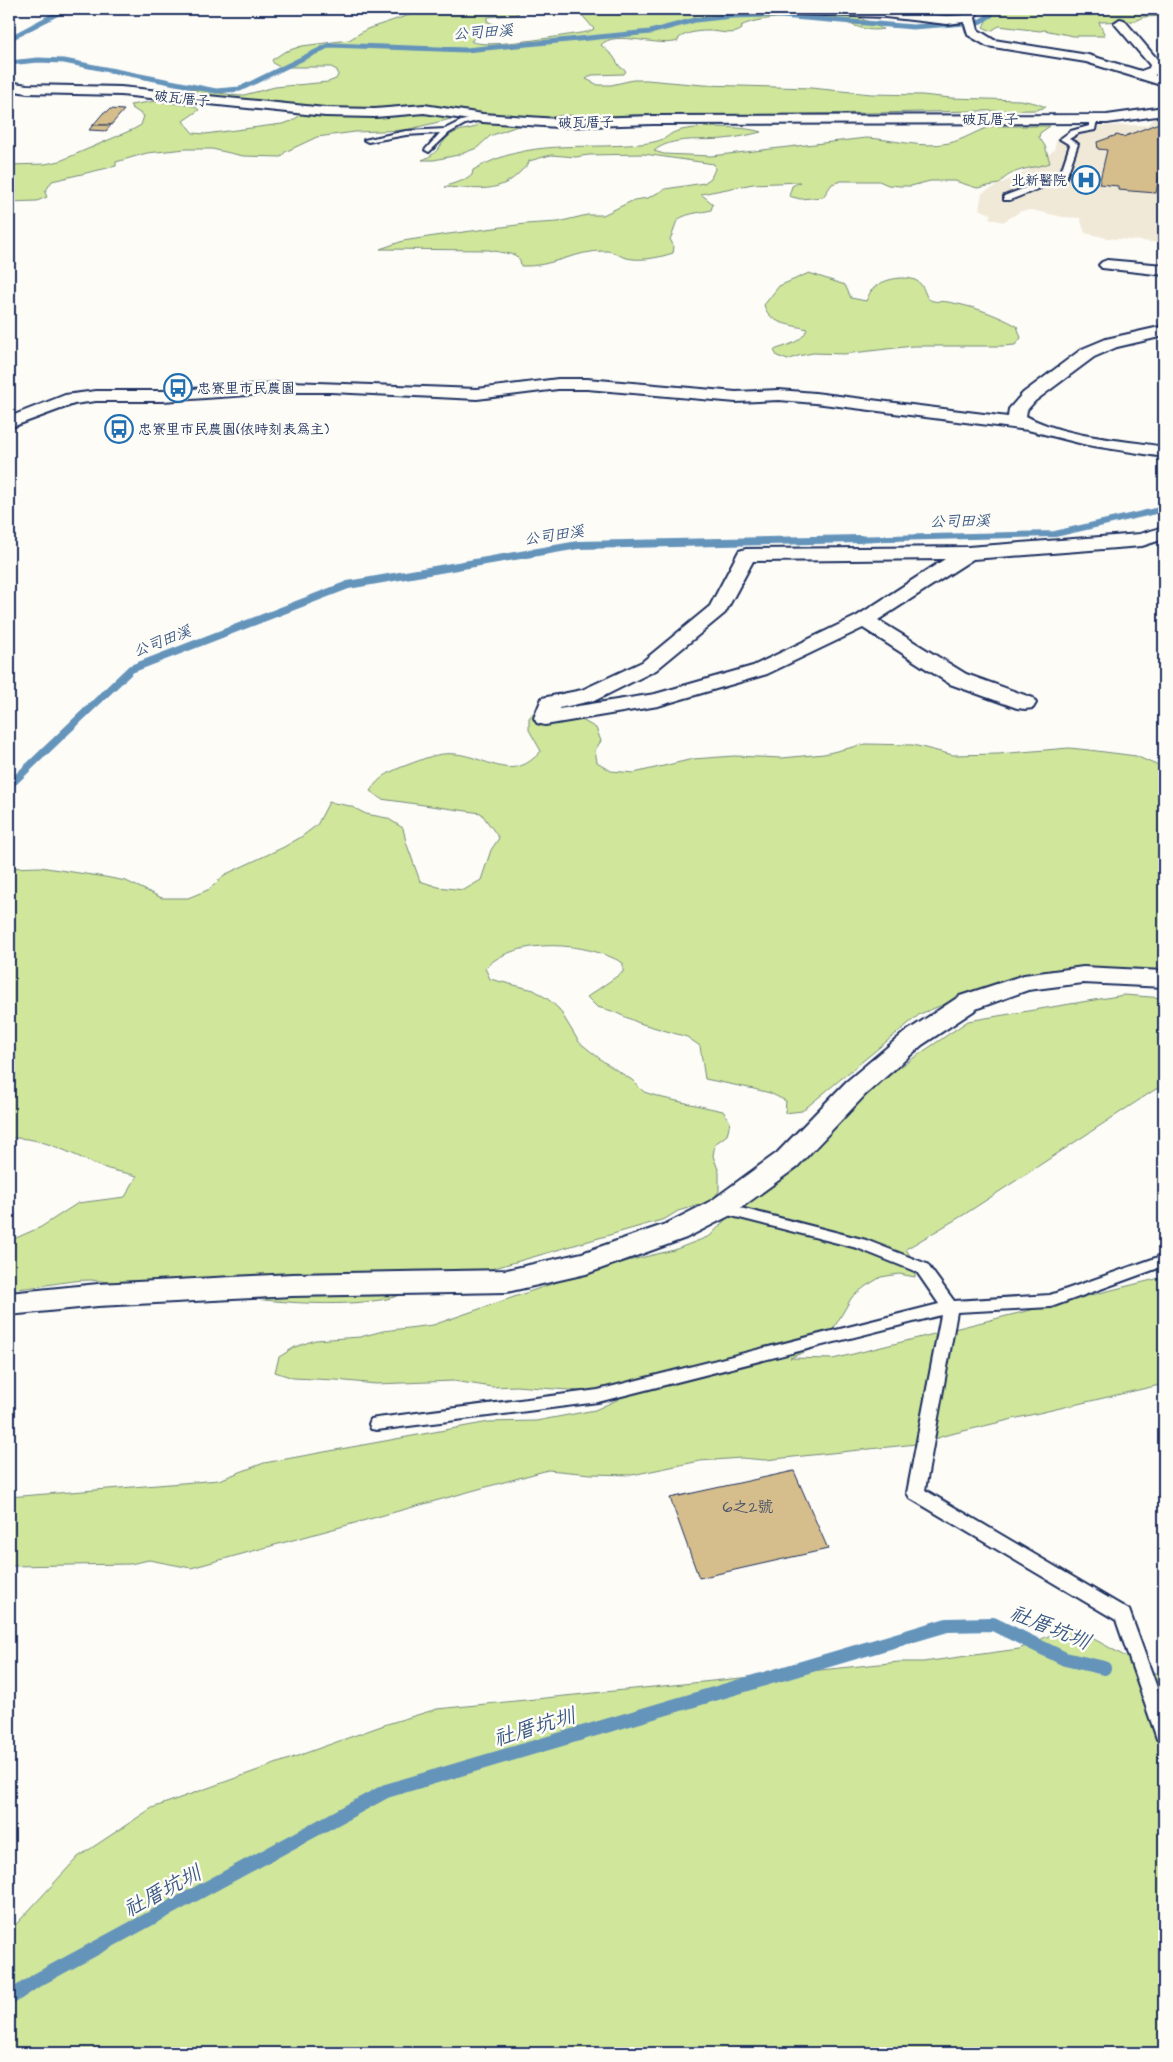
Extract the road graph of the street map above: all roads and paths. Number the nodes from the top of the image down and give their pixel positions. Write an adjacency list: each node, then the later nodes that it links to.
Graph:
1 (765, 9): 2 (street)
2 (820, 9): 3 (street)
3 (970, 20): 5 (street)
4 (1120, 23): 5 (street)
5 (1140, 76): 6 (street)
6 (1164, 82)
7 (9, 86): 9 (street, 破瓦厝子)
8 (1164, 111): 10 (street, 破瓦厝子)
9 (483, 118): 10 (street, 破瓦厝子); 11 (lane)
10 (1093, 119): 14 (lane)
11 (446, 131): 12 (lane); 13 (lane)
12 (368, 140)
13 (429, 150)
14 (1007, 198)
15 (1107, 265): 16 (street)
16 (1164, 270)
17 (1164, 331): 19 (street)
18 (9, 423): 19 (street)
19 (1027, 425): 20 (street)
20 (1164, 452)
21 (1164, 533): 22 (street)
22 (968, 553): 23 (street); 23 (street)
23 (864, 620): 24 (street)
24 (1025, 703)
25 (1164, 979): 26 (street)
26 (721, 1208): 28 (street); 29 (lane)
27 (1164, 1260): 29 (lane)
28 (9, 1304)
29 (950, 1307): 30 (lane); 31 (lane)
30 (377, 1424)
31 (1164, 1733)

